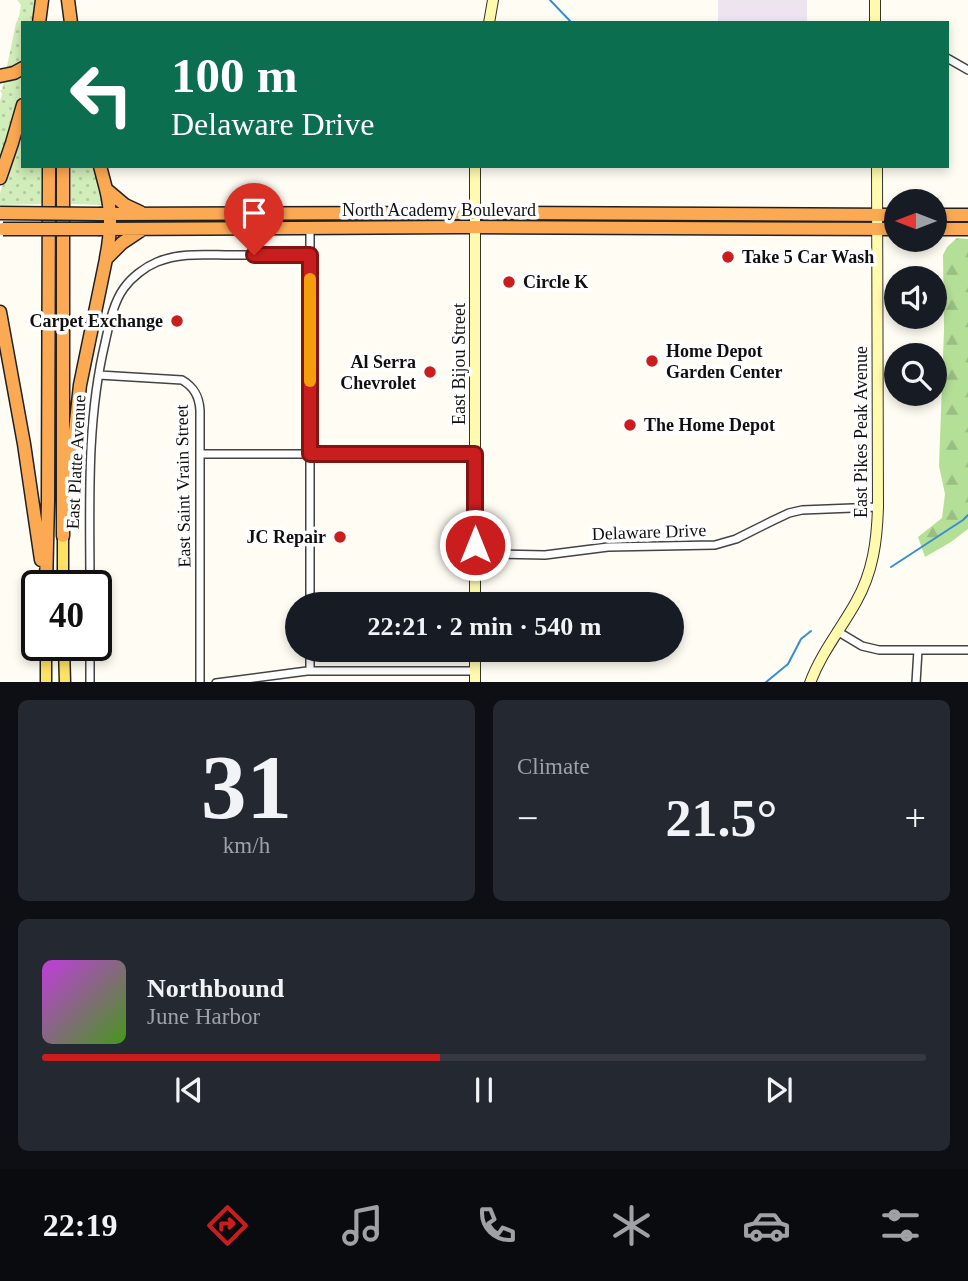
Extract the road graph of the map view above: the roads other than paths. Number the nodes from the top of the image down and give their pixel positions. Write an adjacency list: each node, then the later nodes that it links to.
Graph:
1 (45, 0): 5 (highway); 6 (highway)
2 (66, 0): 7 (highway); 8 (highway)
3 (493, 0): 9 (main road)
4 (875, 0): 10 (main road)
5 (40, 21)
6 (48, 21)
7 (64, 21)
8 (71, 21)
9 (489, 21)
10 (875, 21)
11 (949, 59): 13 (street)
12 (21, 69): 14 (highway)
13 (968, 70)
14 (0, 76)
15 (21, 112): 21 (highway)
16 (49, 168): 54 (highway, East Platte Avenue)
17 (63, 168): 49 (highway, East Platte Avenue)
18 (101, 168): 22 (highway)
19 (475, 168): 25 (main road, East Bijou Street)
20 (877, 168): 28 (main road, East Pikes Peak Avenue)
21 (0, 178)
22 (106, 189): 26 (highway); 27 (highway)
23 (0, 213): 26 (highway, North Academy Boulevard, bridge)
24 (310, 213): 25 (highway, North Academy Boulevard); 27 (highway, North Academy Boulevard); 33 (street)
25 (475, 213): 28 (highway, North Academy Boulevard); 32 (main road, East Bijou Street)
26 (106, 214): 27 (highway, North Academy Boulevard); 35 (highway)
27 (144, 214)
28 (877, 215): 29 (highway, North Academy Boulevard); 37 (main road, East Pikes Peak Avenue)
29 (884, 215)
30 (947, 215): 31 (highway)
31 (968, 215)
32 (475, 227): 33 (highway, North Academy Boulevard); 37 (highway, North Academy Boulevard); 47 (main road, East Bijou Street)
33 (310, 228): 36 (highway, North Academy Boulevard); 41 (street)
34 (2, 229): 35 (highway, North Academy Boulevard, bridge)
35 (105, 229): 36 (highway, North Academy Boulevard); 42 (highway)
36 (144, 229): 42 (highway)
37 (877, 229): 38 (highway, North Academy Boulevard); 48 (main road, East Pikes Peak Avenue)
38 (884, 229)
39 (947, 229): 40 (highway)
40 (968, 229)
41 (310, 255): 44 (street, East Platte Avenue); 46 (street)
42 (106, 259): 49 (highway)
43 (0, 312): 53 (highway)
44 (99, 375): 45 (street, East Saint Vrain Street); 56 (street, East Platte Avenue)
45 (200, 454): 46 (street); 72 (street, East Saint Vrain Street)
46 (310, 454): 47 (street); 57 (street)
47 (475, 454): 50 (main road, East Bijou Street)
48 (878, 507): 51 (street, Delaware Drive); 59 (main road, East Pikes Peak Avenue)
49 (63, 536): 55 (main road, East Platte Avenue)
50 (475, 545): 51 (street, Delaware Drive); 52 (main road, East Bijou Street)
51 (498, 554): 52 (street)
52 (475, 569): 58 (main road, East Bijou Street)
53 (44, 570)
54 (46, 570)
55 (64, 570)
56 (90, 570)
57 (310, 592)
58 (475, 592)
59 (837, 631): 60 (street); 75 (main road, East Pikes Peak Avenue)
60 (918, 650): 61 (street); 76 (street)
61 (968, 650)
62 (46, 661): 69 (main road)
63 (64, 661): 70 (main road)
64 (90, 661): 71 (street)
65 (310, 662): 67 (street)
66 (475, 662): 68 (main road)
67 (310, 671): 68 (street); 73 (street)
68 (475, 671): 74 (main road)
69 (46, 682)
70 (65, 682)
71 (90, 682)
72 (200, 682)
73 (216, 682)
74 (475, 682)
75 (810, 682)
76 (916, 682)

